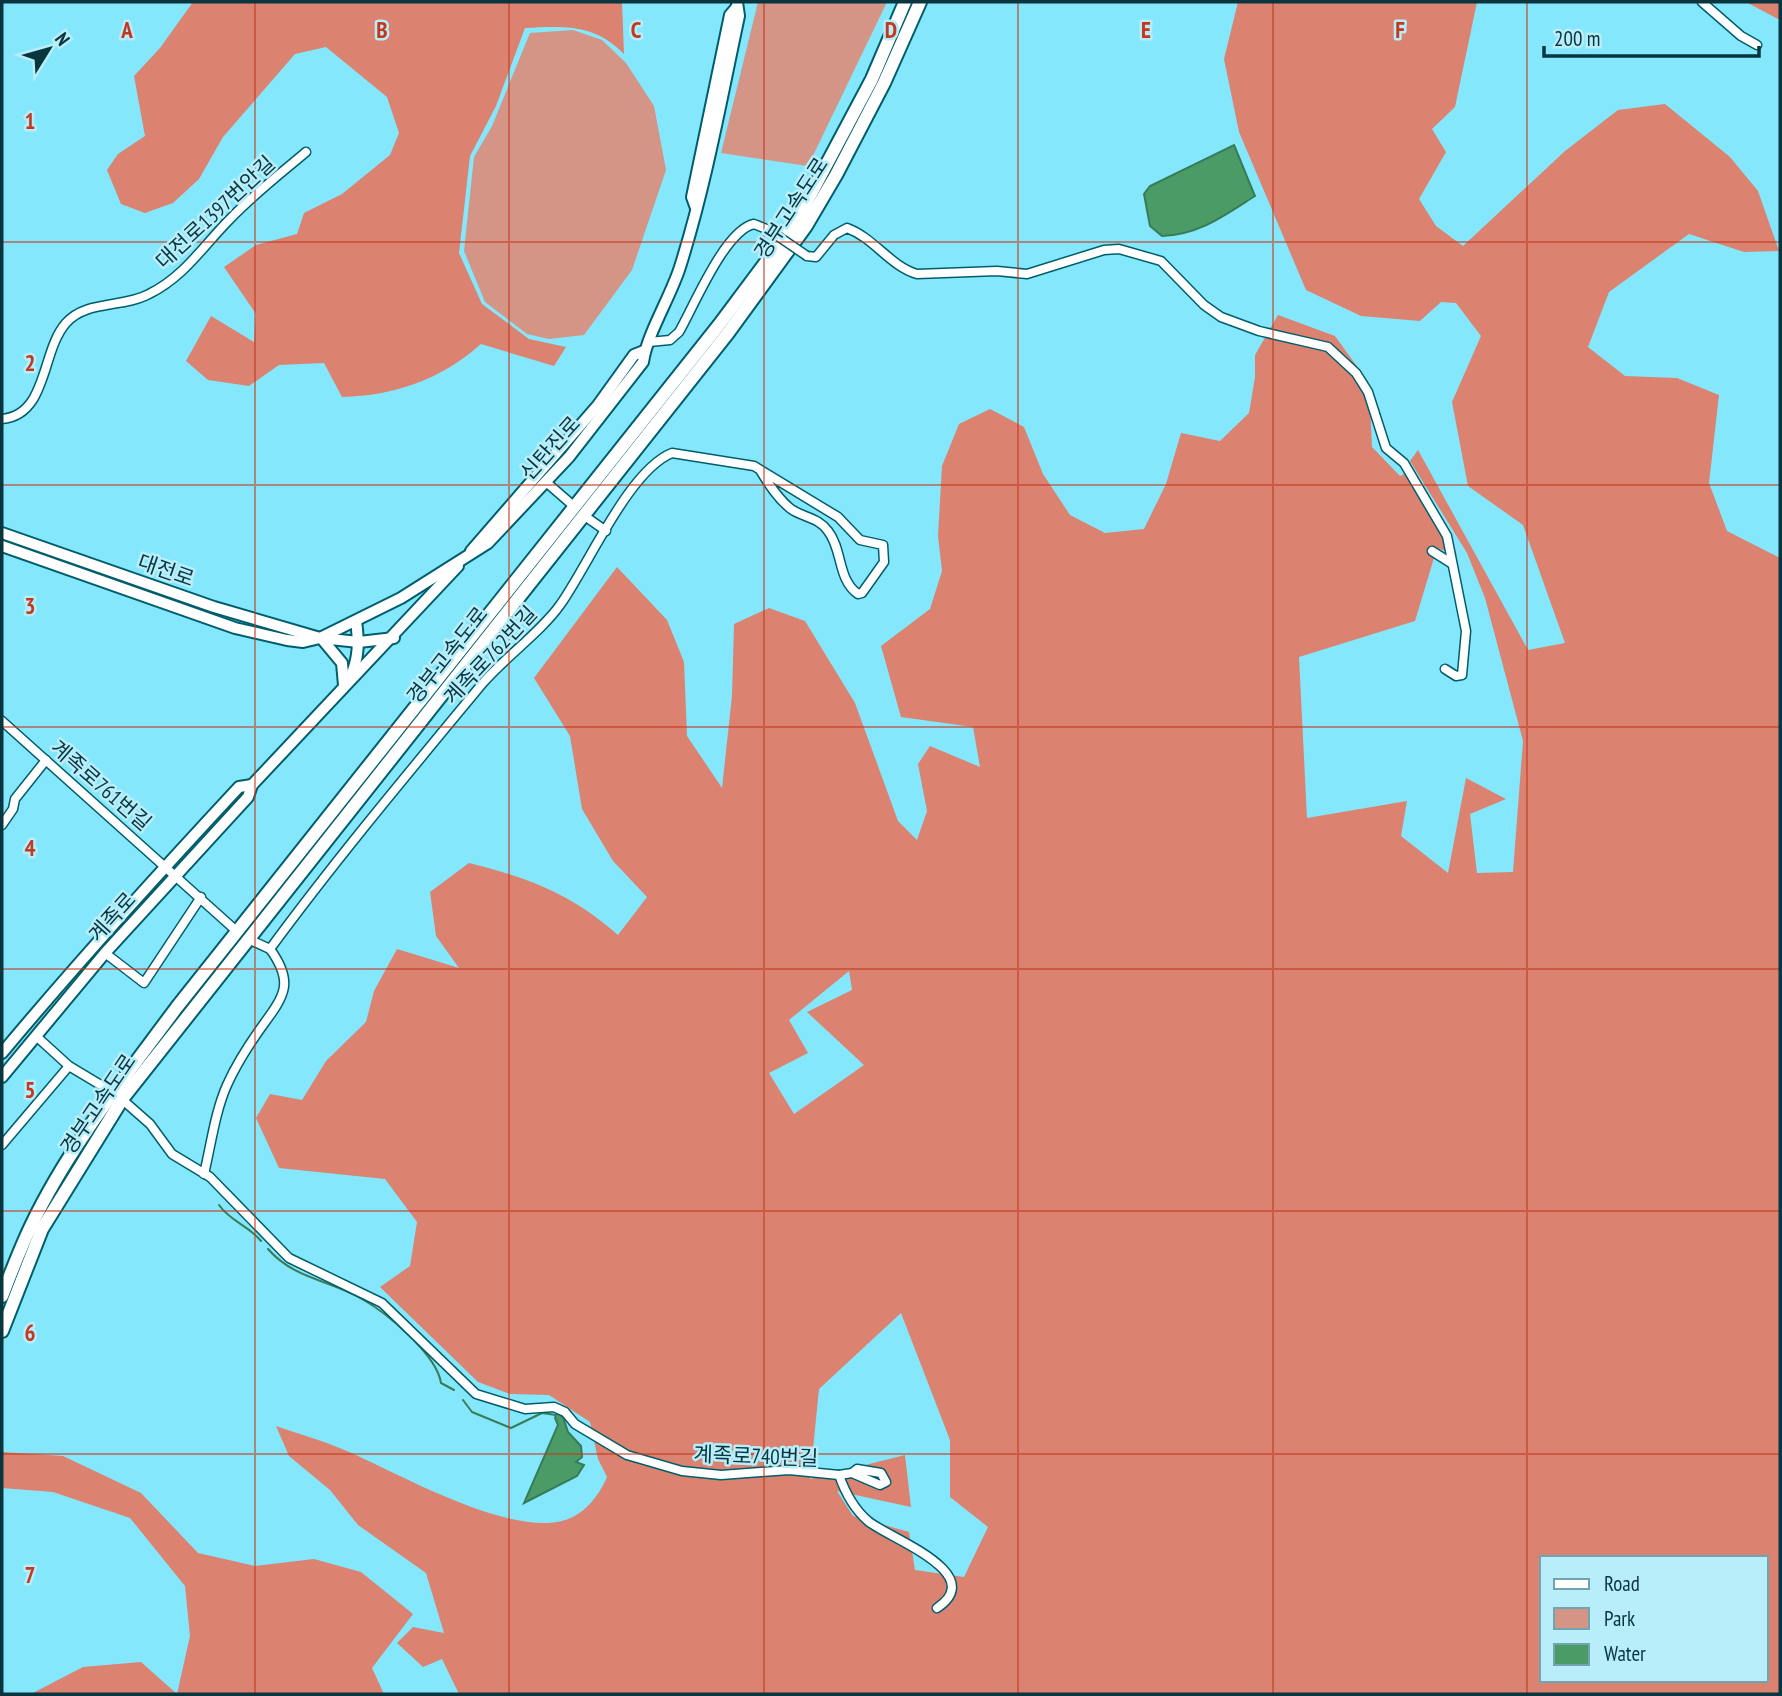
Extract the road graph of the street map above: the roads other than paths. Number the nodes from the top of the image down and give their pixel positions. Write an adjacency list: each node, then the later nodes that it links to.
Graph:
1 (905, 2): 44 (highway, 경부고속도로)
2 (920, 2): 45 (highway, 경부고속도로)
3 (1702, 2): 5 (street)
4 (737, 5): 7 (main road, 신탄진로)
5 (1757, 45)
6 (306, 152): 8 (street, 대전로1397번안길)
7 (647, 347): 10 (main road, 신탄진로); 17 (main road, 신탄진로); 18 (street, bridge)
8 (2, 419)
9 (760, 470): 9 (street, 계족로762번길); 13 (street, 계족로762번길)
10 (546, 481): 11 (street); 17 (main road, 신탄진로)
11 (569, 502)
12 (590, 519): 13 (street)
13 (606, 531): 34 (street, 계족로762번길)
14 (2, 533): 20 (main road, 대전로)
15 (2, 546): 20 (main road, 대전로)
16 (1432, 551): 18 (street)
17 (467, 557): 19 (main road); 21 (main road, 신탄진로)
18 (1451, 563): 23 (street)
19 (356, 621): 20 (main road); 22 (main road)
20 (320, 638): 22 (main road, 대전로); 24 (main road)
21 (394, 638): 22 (main road, 대전로); 24 (main road, 계족로)
22 (359, 642): 24 (main road)
23 (1445, 669)
24 (344, 690): 27 (main road, 계족로)
25 (2, 721): 26 (street, 계족로761번길)
26 (46, 760): 28 (street); 29 (street, 계족로761번길)
27 (252, 785): 29 (main road, 계족로); 30 (main road, 계족로)
28 (2, 825)
29 (166, 865): 30 (street, 계족로761번길); 37 (main road, 계족로)
30 (177, 875): 31 (street); 35 (main road, 계족로)
31 (201, 897): 32 (street); 35 (street)
32 (233, 928)
33 (248, 939): 34 (street)
34 (270, 949): 43 (street)
35 (105, 953): 36 (main road, 계족로)
36 (36, 1036): 38 (street); 39 (main road, 계족로)
37 (2, 1053)
38 (69, 1066): 40 (street); 42 (street)
39 (2, 1077)
40 (109, 1090)
41 (125, 1102): 43 (street, 계족로740번길)
42 (2, 1145)
43 (204, 1174): 47 (street, 계족로740번길)
44 (2, 1296)
45 (2, 1331)
46 (854, 1471): 47 (street)
47 (839, 1475): 48 (street, 계족로740번길)
48 (937, 1608)

